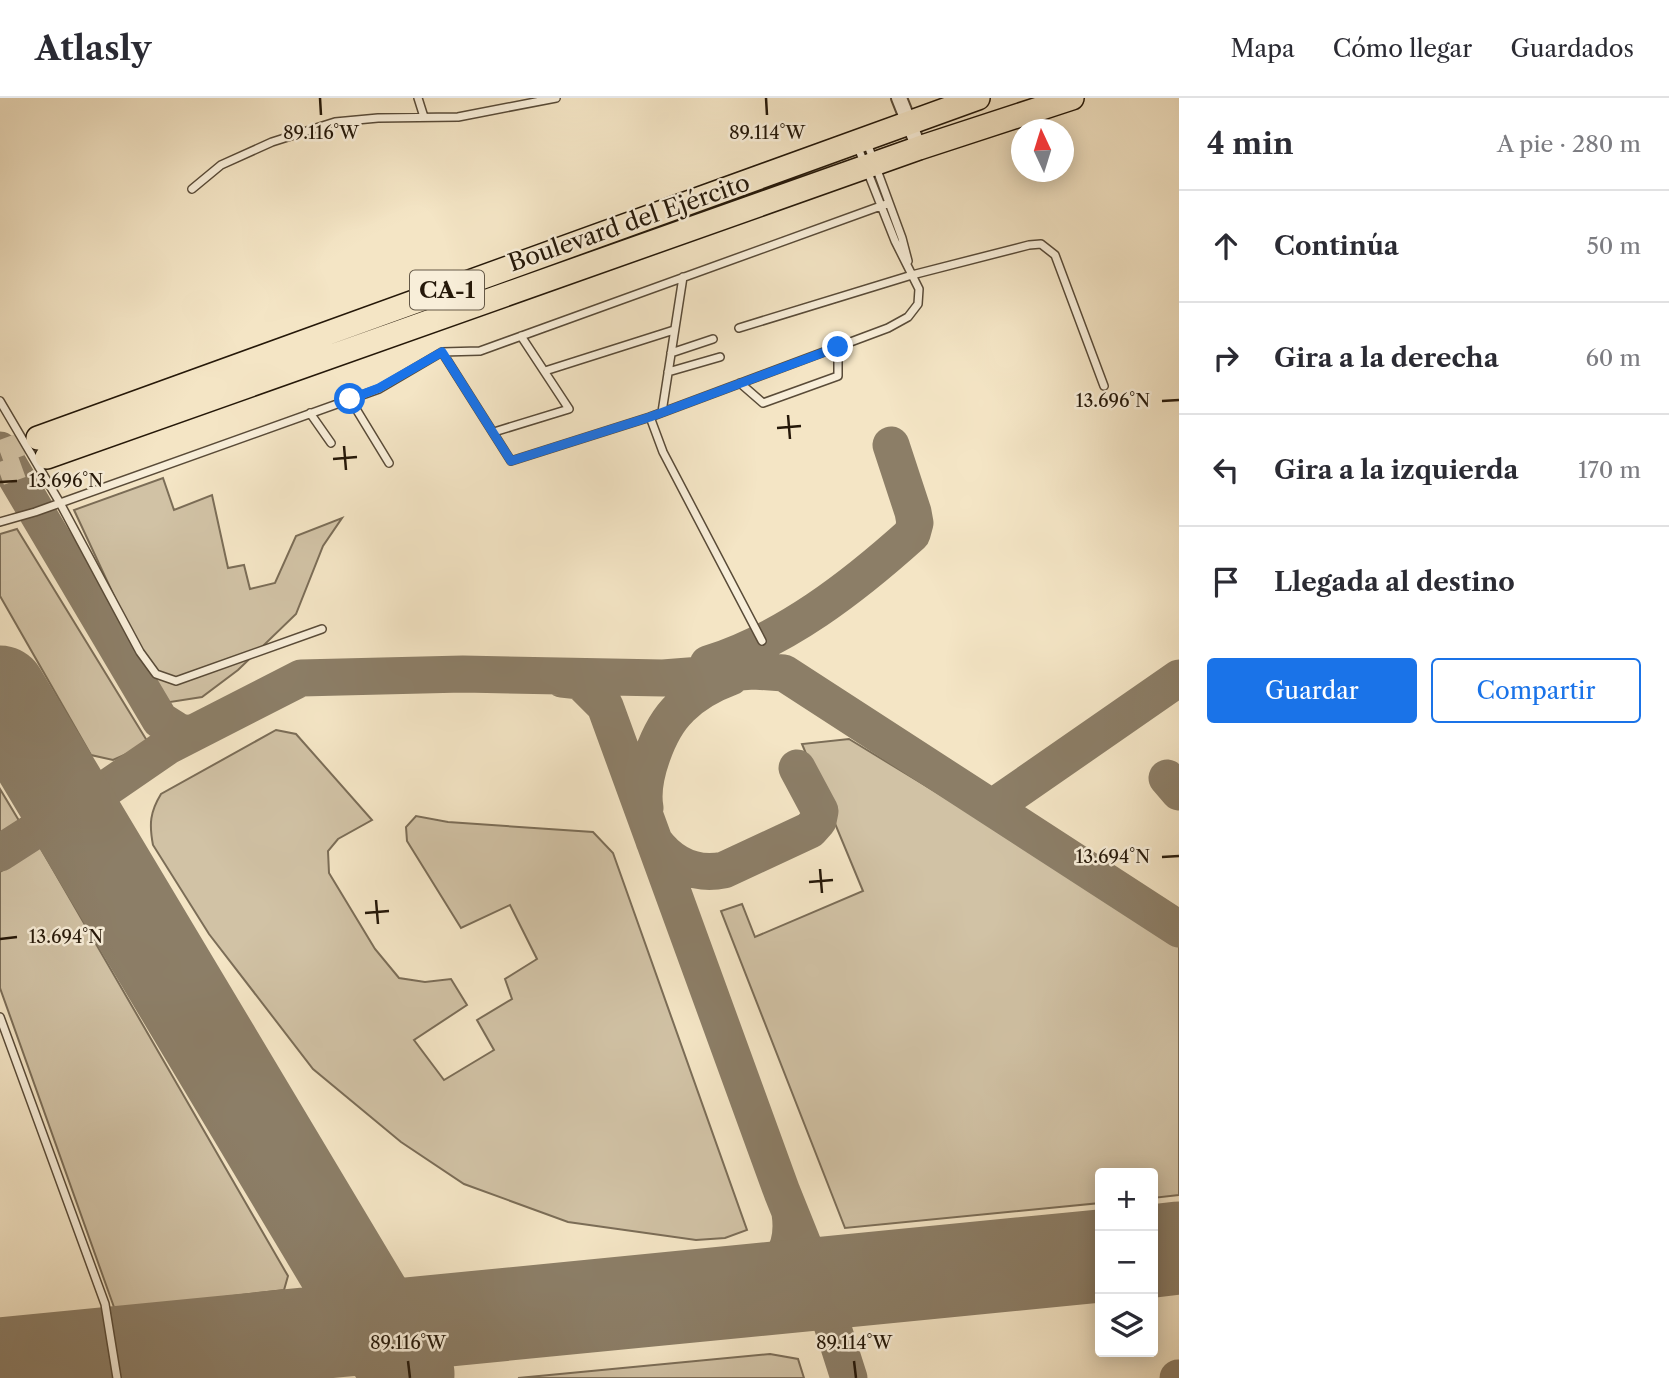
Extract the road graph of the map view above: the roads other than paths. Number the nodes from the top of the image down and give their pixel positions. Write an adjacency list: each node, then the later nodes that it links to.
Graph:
1 (418, 98): 6 (lane)
2 (556, 98): 6 (lane)
3 (899, 98): 7 (street)
4 (978, 98): 7 (highway, Boulevard del Ejército / CA-1)
5 (1072, 98): 9 (highway, Boulevard del Ejército / CA-1)
6 (424, 117): 11 (lane)
7 (908, 121): 8 (highway, Boulevard del Ejército / CA-1); 9 (street)
8 (860, 139): 10 (lane); 10 (highway, Boulevard del Ejército / CA-1)
9 (919, 148): 10 (highway, Boulevard del Ejército / CA-1)
10 (870, 166): 12 (lane)
11 (192, 189)
12 (885, 205): 13 (lane); 14 (lane)
13 (912, 275): 15 (lane); 19 (lane); 26 (lane)
14 (683, 277): 16 (lane); 17 (lane)
15 (739, 328)
16 (674, 330): 21 (lane); 23 (lane)
17 (521, 336): 20 (lane); 23 (lane)
18 (713, 339): 21 (lane)
19 (838, 347): 25 (lane); 25 (lane)
20 (442, 352): 27 (lane); 32 (lane)
21 (671, 353): 24 (lane)
22 (720, 357): 24 (lane)
23 (545, 372): 32 (lane)
24 (668, 372): 29 (lane)
25 (740, 383): 29 (lane)
26 (1104, 386)
27 (350, 399): 30 (lane); 34 (lane)
28 (0, 401): 35 (lane)
29 (662, 412): 31 (lane)
30 (310, 413): 33 (lane); 35 (lane)
31 (650, 417): 32 (lane); 38 (lane)
32 (494, 432)
33 (331, 443)
34 (389, 463)
35 (60, 503): 36 (lane); 37 (lane)
36 (0, 522)
37 (322, 629)
38 (762, 641)
39 (0, 1017): 40 (lane)
40 (117, 1378)

